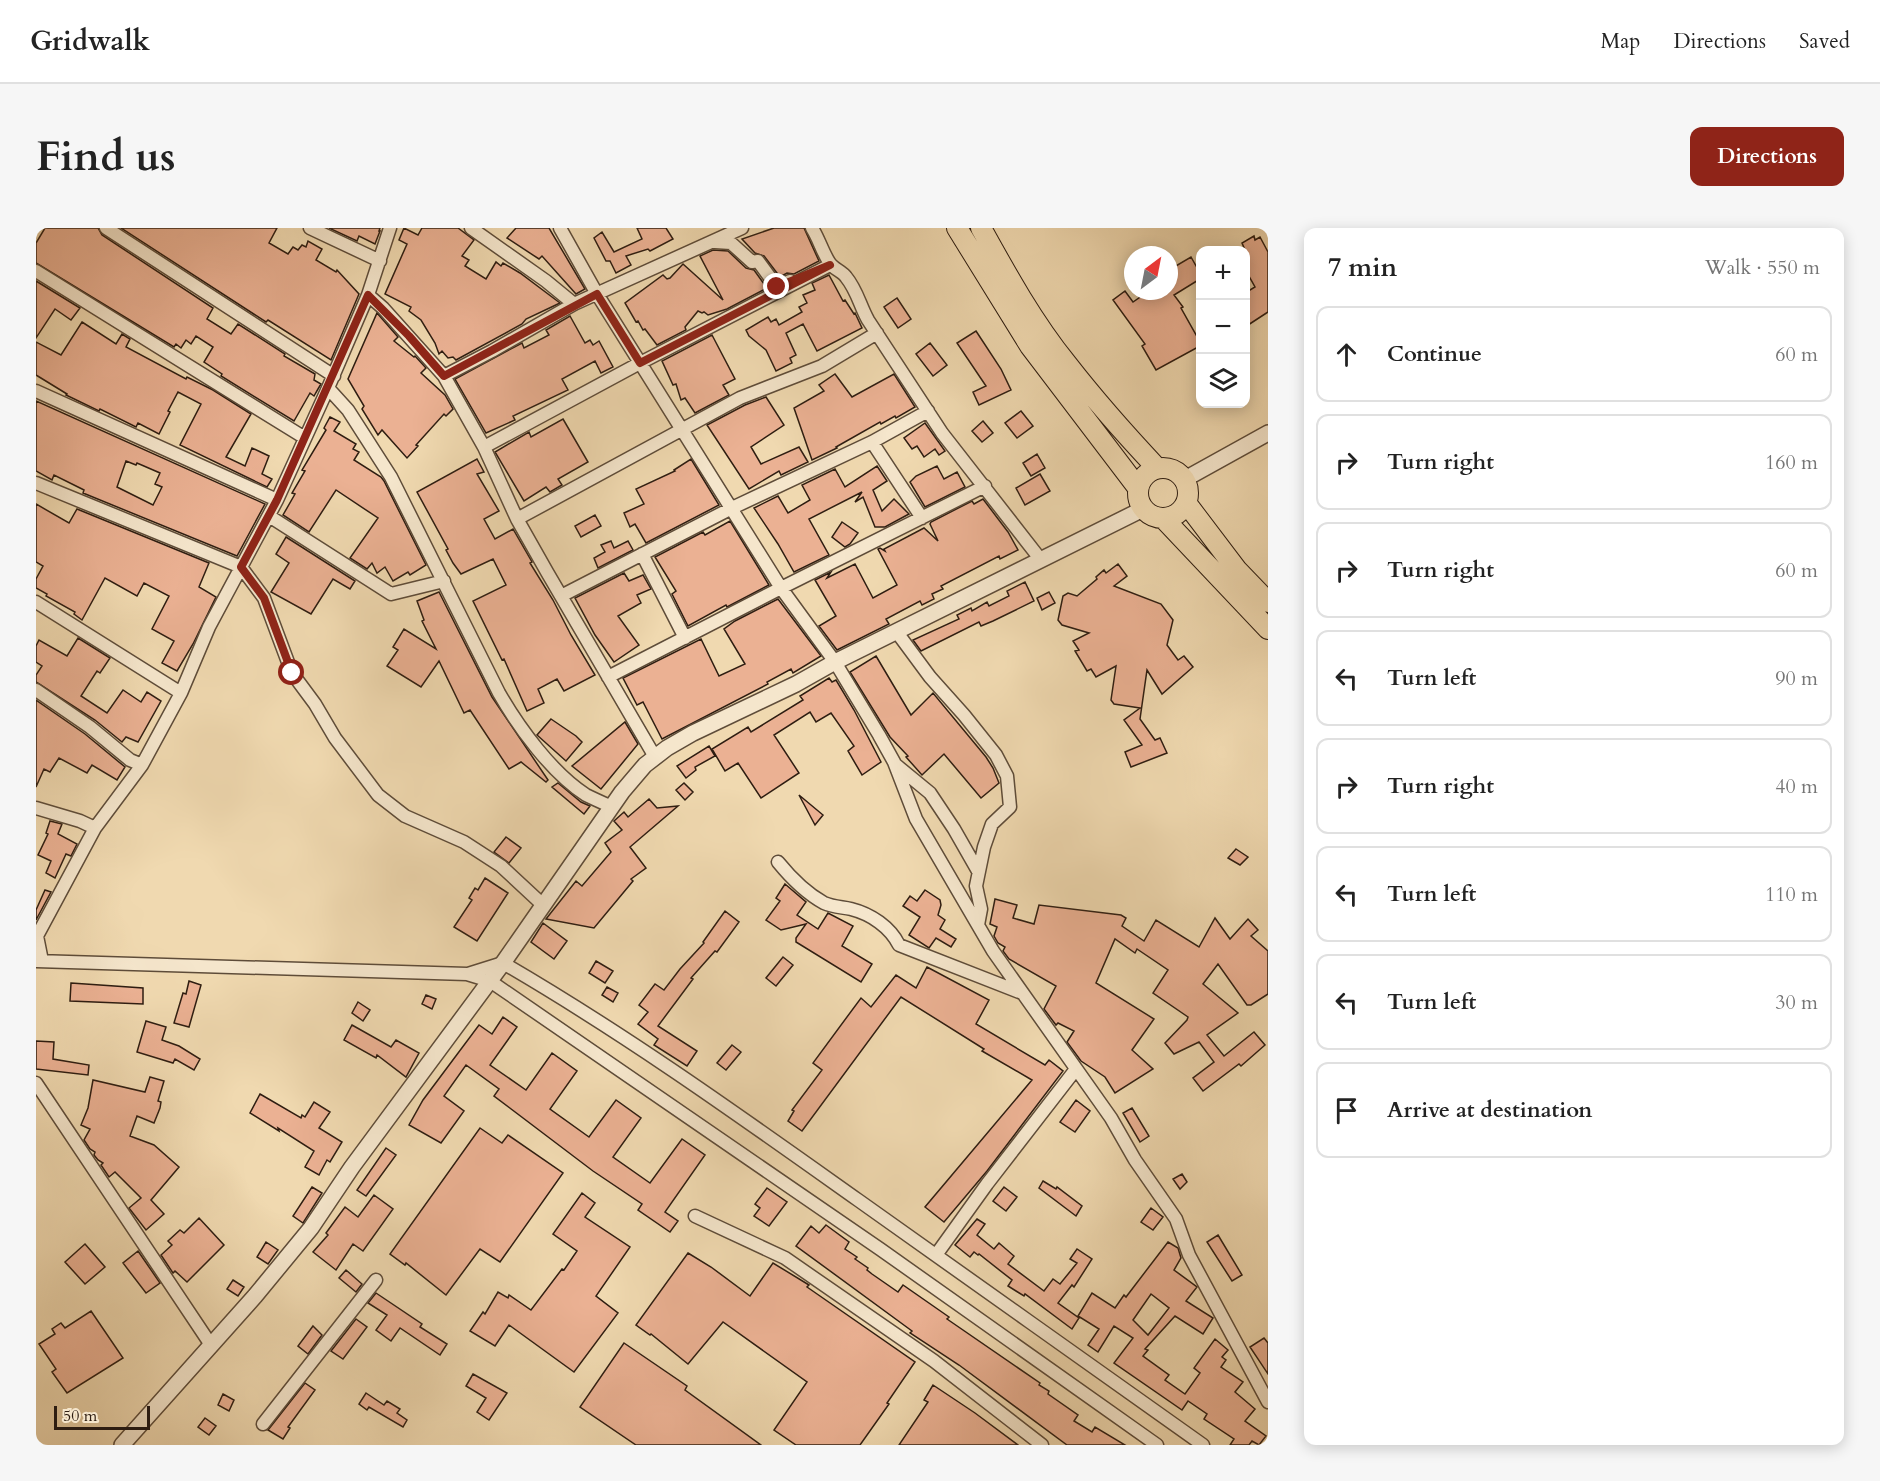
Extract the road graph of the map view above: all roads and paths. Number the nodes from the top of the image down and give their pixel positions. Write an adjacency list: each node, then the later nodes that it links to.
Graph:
1 (106, 228): 19 (street)
2 (310, 228): 11 (street)
3 (390, 228): 11 (street)
4 (560, 228): 14 (street)
5 (742, 228): 10 (street)
6 (812, 228): 12 (street)
7 (957, 228): 33 (highway)
8 (981, 228): 29 (highway)
9 (480, 230): 16 (street)
10 (710, 242): 12 (street); 14 (street)
11 (380, 261): 15 (street)
12 (830, 265): 17 (street); 18 (street)
13 (36, 271): 26 (street)
14 (597, 294): 16 (street); 18 (street)
15 (368, 295): 19 (street); 20 (street)
16 (574, 304): 20 (street)
17 (877, 333): 23 (street); 24 (street)
18 (640, 363): 24 (street); 28 (street)
19 (334, 376): 21 (street)
20 (444, 376): 28 (street)
21 (328, 388): 26 (street); 45 (street)
22 (36, 391): 34 (street)
23 (928, 411): 27 (street); 32 (street)
24 (680, 429): 36 (street); 41 (street)
25 (1268, 432): 30 (street)
26 (305, 438): 34 (street)
27 (872, 442): 36 (street); 39 (street)
28 (484, 447): 41 (street)
29 (1157, 468): 30 (highway); 33 (highway)
30 (1185, 479): 35 (highway)
31 (36, 483): 44 (street)
32 (985, 486): 39 (street); 43 (street)
33 (1138, 488): 37 (highway)
34 (277, 500): 38 (street)
35 (1186, 504): 40 (highway); 49 (highway)
36 (732, 508): 42 (street); 46 (street)
37 (1143, 509): 40 (highway); 43 (street)
38 (269, 516): 44 (street); 45 (street)
39 (922, 518): 46 (street)
40 (1163, 518): 50 (highway)
41 (517, 519): 47 (street)
42 (642, 554): 47 (street); 52 (street)
43 (1041, 560): 51 (street)
44 (241, 567): 56 (street); 65 (street)
45 (444, 581): 60 (street)
46 (781, 588): 52 (street); 53 (street)
47 (561, 596): 54 (street)
48 (36, 602): 56 (street)
49 (1268, 602)
50 (1268, 629)
51 (896, 631): 53 (street); 64 (street)
52 (685, 638): 54 (street)
53 (835, 662): 57 (street); 58 (street)
54 (608, 677): 57 (street)
55 (36, 690): 59 (street)
56 (182, 693): 59 (street)
57 (655, 757): 60 (street)
58 (895, 764): 64 (street); 66 (street)
59 (142, 765): 62 (street)
60 (612, 807): 65 (street)
61 (36, 808): 62 (street)
62 (95, 828): 67 (street)
63 (778, 862): 71 (street)
64 (978, 871): 66 (street)
65 (542, 906): 68 (street)
66 (978, 925): 71 (street)
67 (39, 961): 69 (street)
68 (503, 963): 69 (street); 70 (street); 75 (street)
69 (468, 974): 70 (street)
70 (490, 981): 77 (street); 82 (street)
71 (1023, 994): 72 (street)
72 (1076, 1069): 75 (street); 78 (street)
73 (36, 1083): 77 (street)
74 (695, 1216): 81 (street)
75 (936, 1255): 83 (street)
76 (376, 1280): 79 (street)
77 (211, 1345): 80 (street)
78 (1268, 1402)
79 (263, 1424)
80 (122, 1445)
81 (1042, 1445)
82 (1157, 1445)
83 (1203, 1445)

